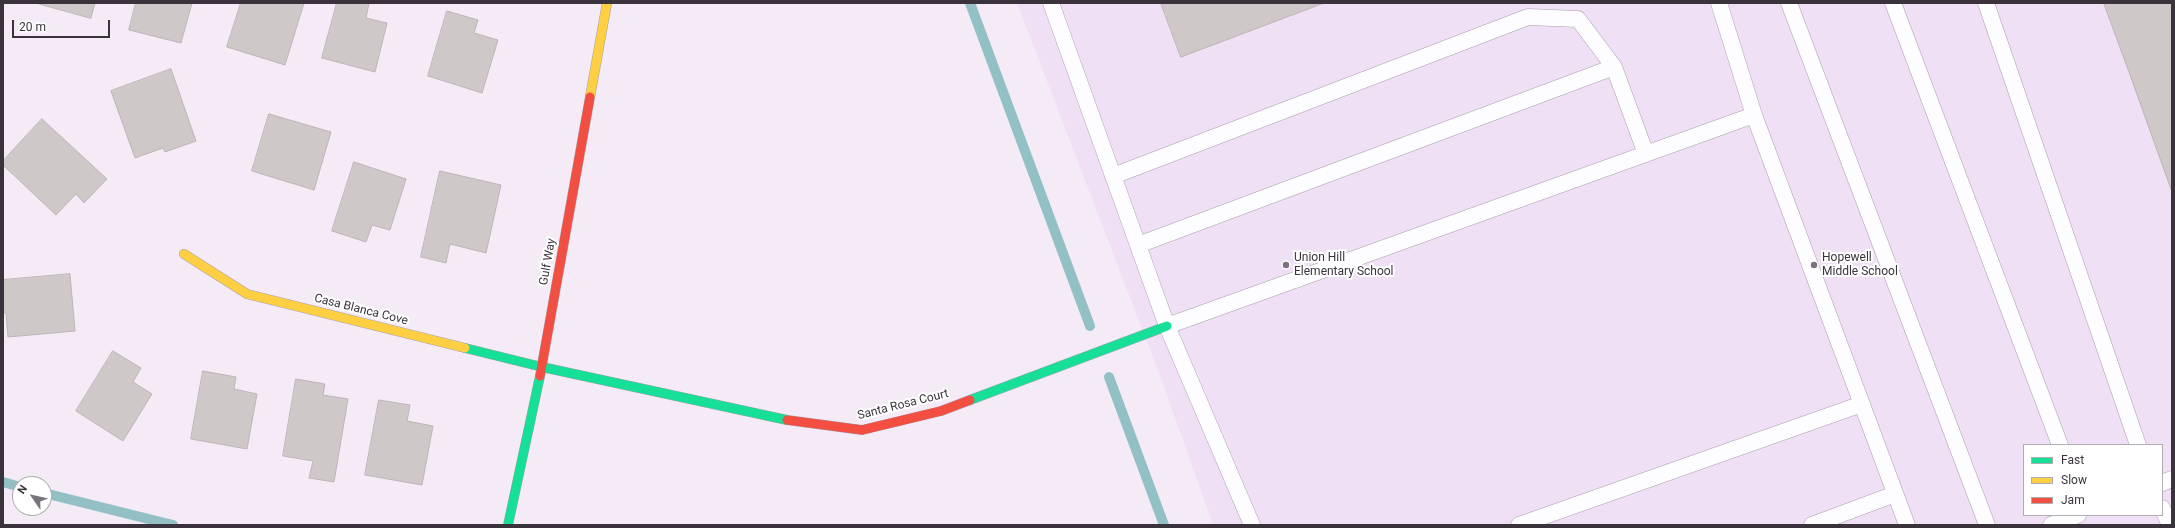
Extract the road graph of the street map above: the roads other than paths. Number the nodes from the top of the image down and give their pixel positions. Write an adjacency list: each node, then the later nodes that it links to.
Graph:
1 (607, 3): 14 (street, Gulf Way)
2 (1051, 3): 10 (lane)
3 (1719, 3): 8 (lane)
4 (1789, 3): 26 (lane)
5 (1894, 3): 16 (lane)
6 (1986, 3): 17 (lane)
7 (1614, 67): 9 (lane); 10 (lane); 11 (lane)
8 (1754, 115): 9 (lane); 15 (lane)
9 (1646, 154): 13 (lane)
10 (1113, 176): 11 (lane)
11 (1138, 245): 13 (lane)
12 (184, 254): 14 (street, Casa Blanca Cove)
13 (1167, 326): 14 (street, Santa Rosa Court); 22 (lane)
14 (542, 367): 21 (street, Gulf Way)
15 (1862, 404): 18 (lane); 23 (lane)
16 (2060, 444)
17 (2138, 444)
18 (1895, 494): 24 (lane); 25 (lane)
19 (2163, 510): 28 (lane)
20 (2075, 516): 27 (lane)
21 (508, 525)
22 (1252, 525)
23 (1520, 525)
24 (1812, 525)
25 (1907, 525)
26 (1986, 525)
27 (2051, 525)
28 (2170, 525)

